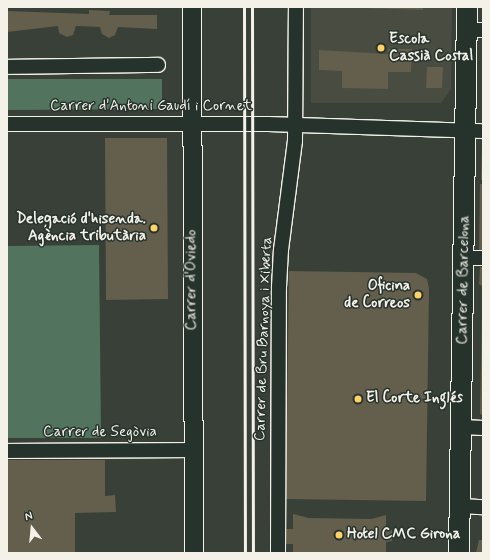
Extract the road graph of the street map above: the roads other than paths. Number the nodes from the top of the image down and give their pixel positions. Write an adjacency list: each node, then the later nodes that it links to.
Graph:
1 (192, 7): 8 (street, Carrer d'Oviedo)
2 (296, 7): 9 (street, Carrer de Bru Barnoya i Xiberta)
3 (467, 7): 4 (main road, Carrer de Barcelona)
4 (475, 30): 10 (main road, Carrer de Barcelona)
5 (158, 65): 6 (street)
6 (7, 67)
7 (7, 124): 8 (street, Carrer d'Antoni Gaudí i Cornet)
8 (192, 124): 9 (street, Carrer d'Antoni Gaudí i Cornet); 14 (street, Carrer d'Oviedo)
9 (296, 126): 10 (street, Carrer d'Antoni Gaudí i Cornet); 19 (street, Carrer de Bru Barnoya i Xiberta)
10 (474, 131): 11 (main road, Carrer de Barcelona)
11 (474, 258): 12 (main road, Carrer de Barcelona)
12 (462, 427): 13 (street); 16 (main road, Carrer de Barcelona)
13 (483, 428)
14 (193, 450): 15 (street, Carrer de Segòvia); 18 (street, Carrer d'Oviedo)
15 (7, 451)
16 (461, 506): 17 (street); 20 (main road, Carrer de Barcelona)
17 (483, 507)
18 (194, 553)
19 (278, 553)
20 (459, 553)

